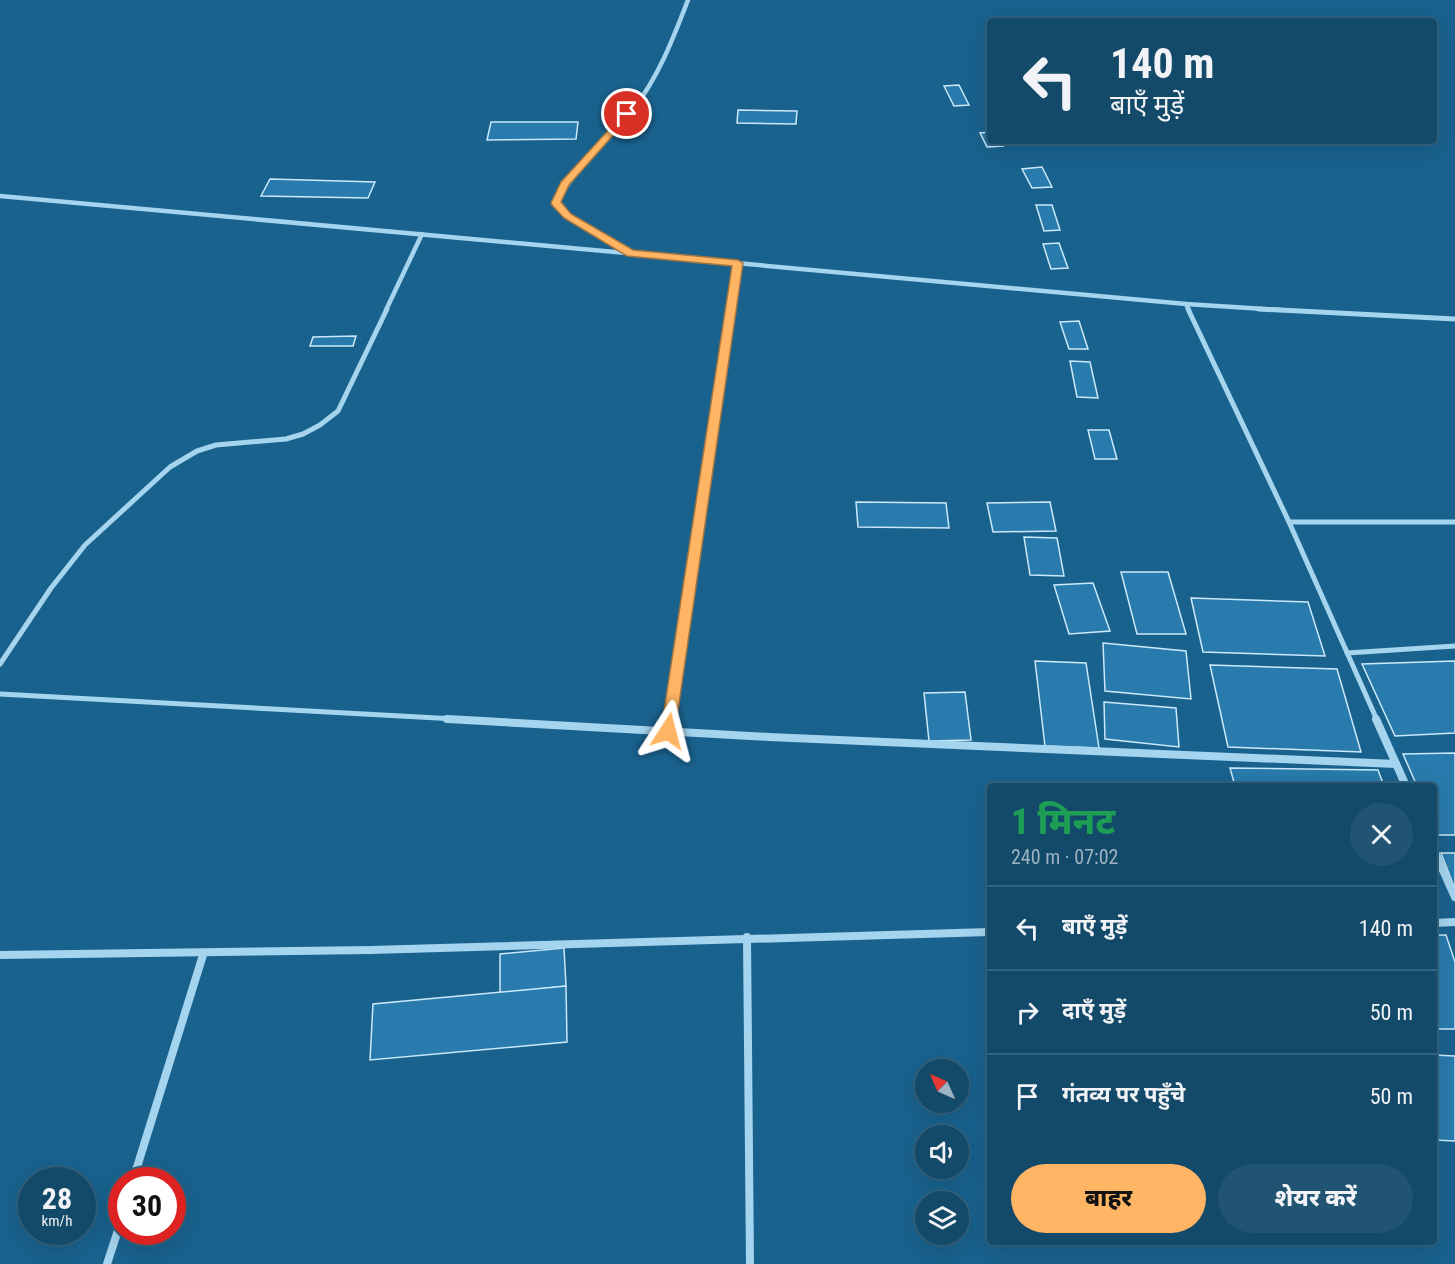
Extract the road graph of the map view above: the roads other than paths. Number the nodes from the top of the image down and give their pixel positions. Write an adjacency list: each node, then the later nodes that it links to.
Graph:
1 (688, 0): 4 (street)
2 (0, 196): 3 (street)
3 (422, 234): 4 (street); 12 (street)
4 (631, 253): 5 (street)
5 (738, 263): 6 (street); 14 (street)
6 (1186, 304): 7 (street); 8 (street)
7 (1455, 320)
8 (1289, 522): 9 (street); 11 (street)
9 (1455, 522)
10 (1455, 646): 11 (street)
11 (1347, 653): 15 (street)
12 (0, 664)
13 (0, 694): 14 (street)
14 (668, 731): 15 (street)
15 (1396, 764): 16 (street)
16 (1405, 783)
17 (1437, 857): 18 (street)
18 (1455, 897)
19 (1455, 922): 20 (street)
20 (1437, 923)
21 (987, 932): 22 (street)
22 (747, 937): 24 (street); 28 (street)
23 (0, 954): 24 (street)
24 (203, 955): 25 (street)
25 (137, 1167)
26 (113, 1245): 27 (street)
27 (107, 1264)
28 (750, 1264)

